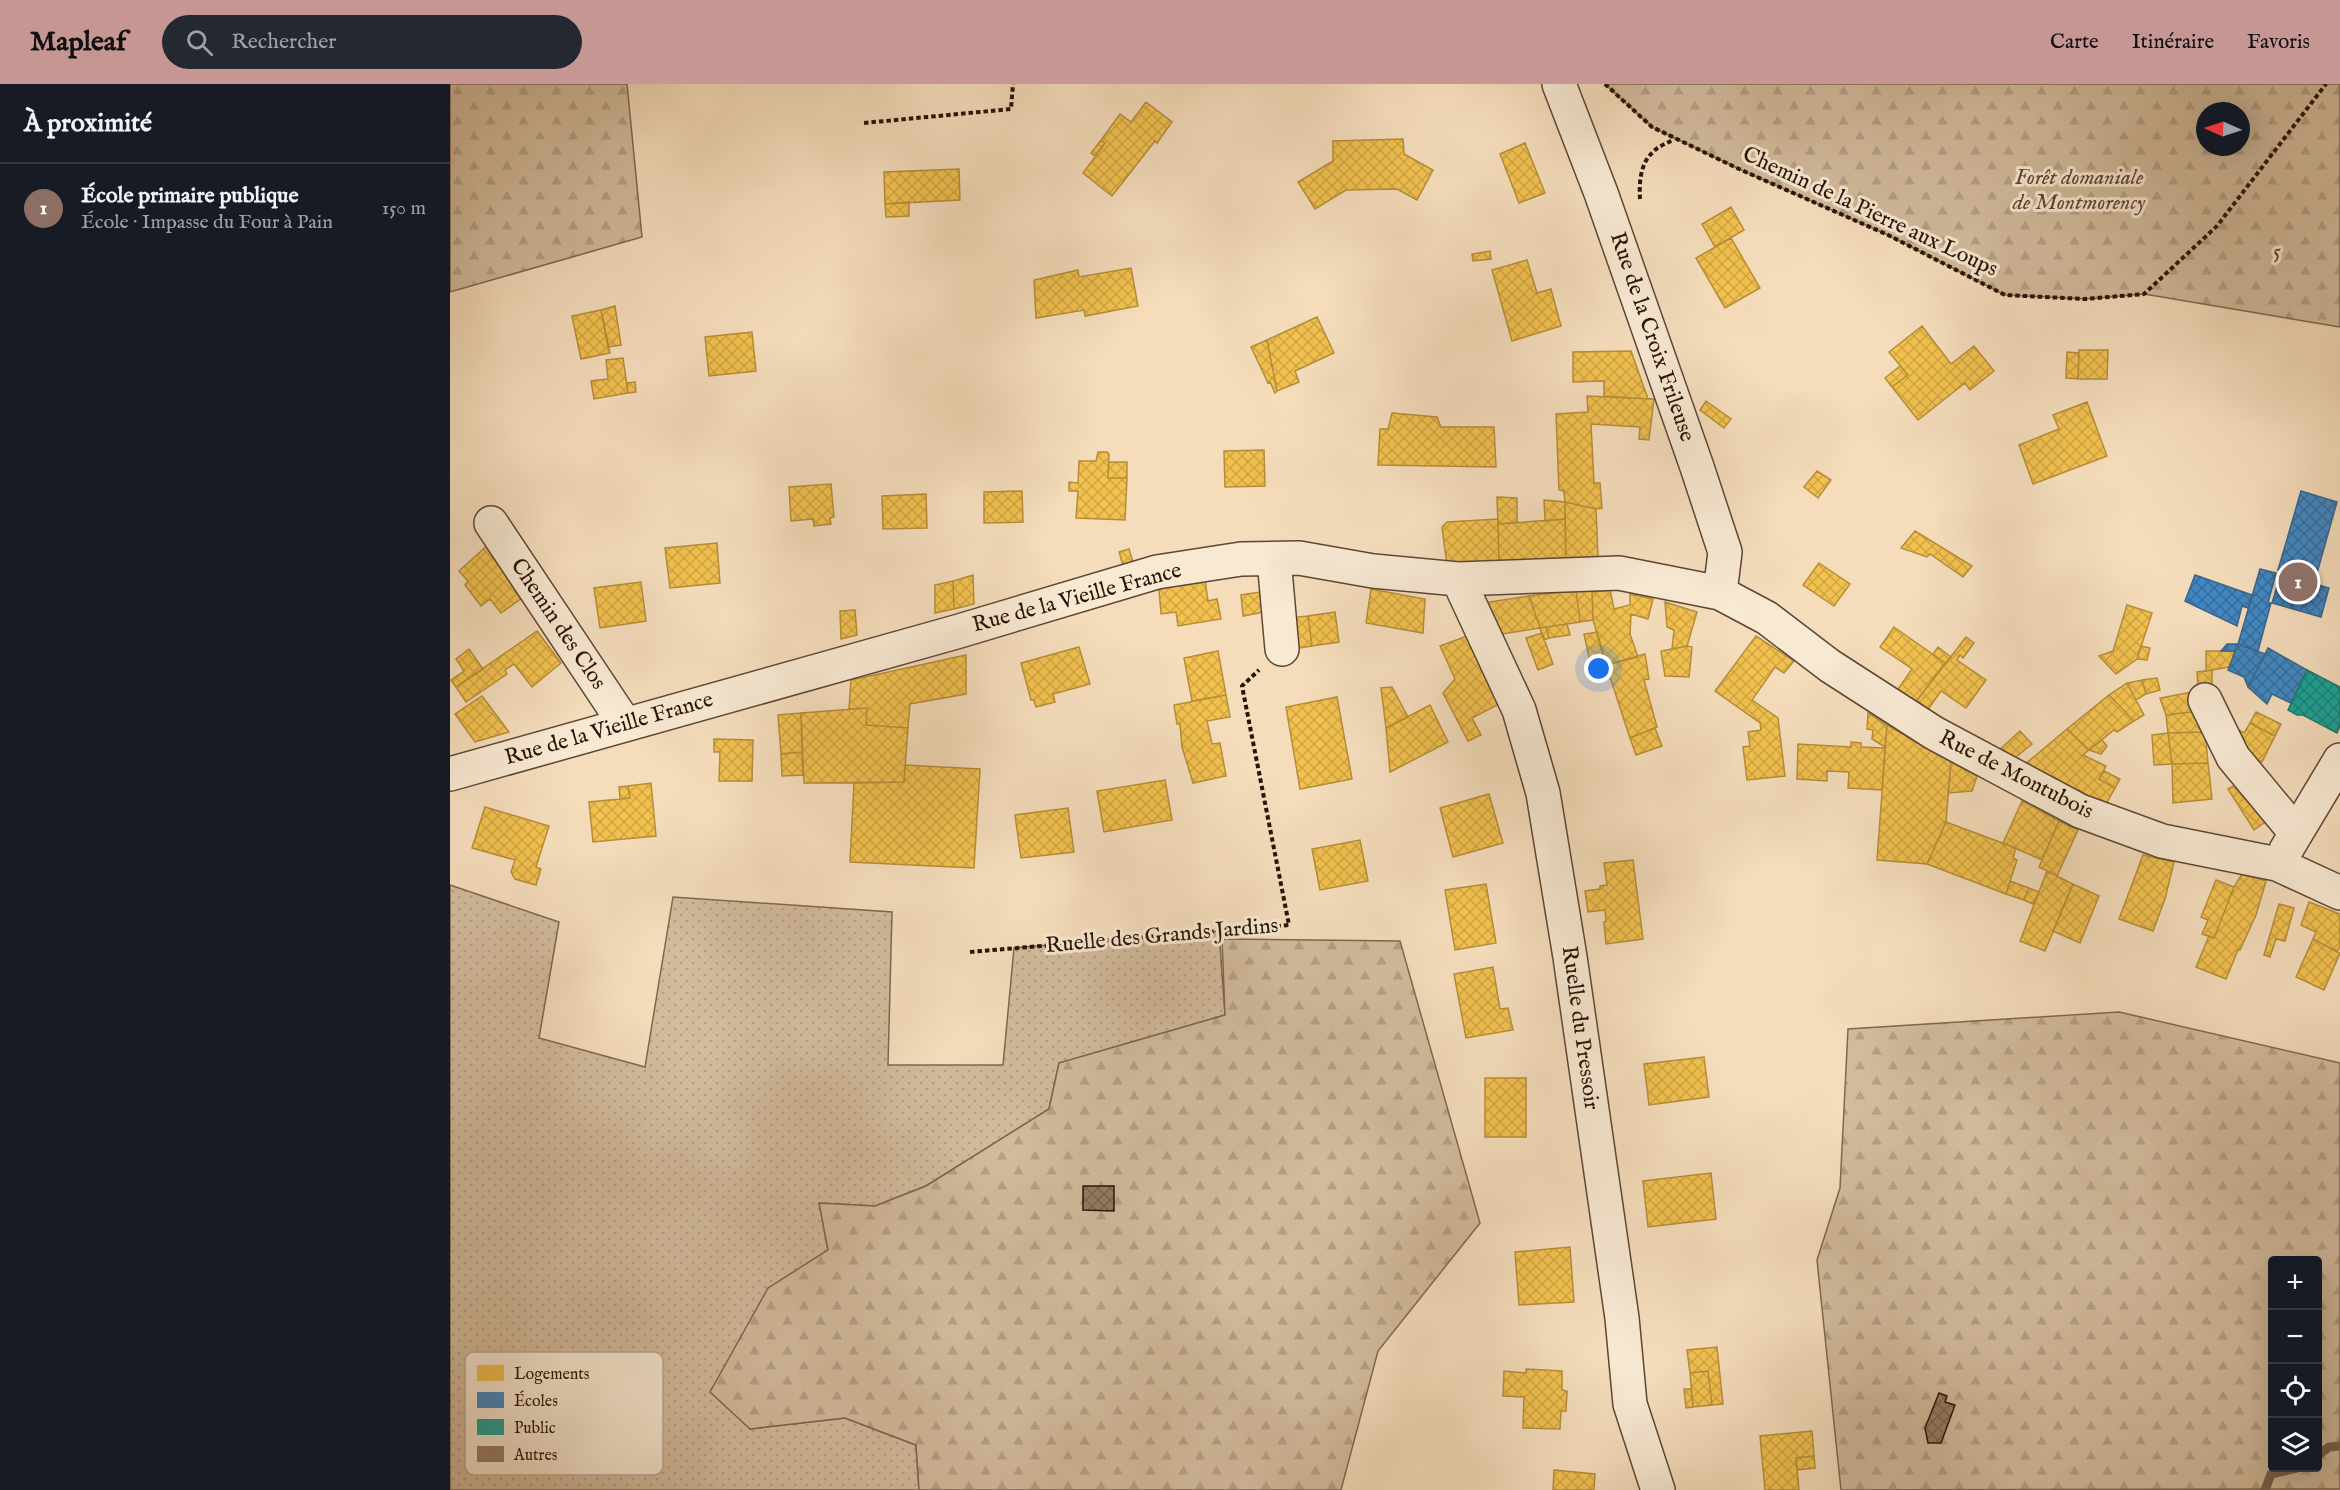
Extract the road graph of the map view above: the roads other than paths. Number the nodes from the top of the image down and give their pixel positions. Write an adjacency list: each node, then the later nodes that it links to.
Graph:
1 (1559, 84): 5 (street, Rue de la Croix Frileuse)
2 (491, 523): 8 (street, Chemin des Clos)
3 (1274, 559): 4 (street, Rue de la Vieille France); 6 (street); 8 (street, Rue de la Vieille France)
4 (1458, 579): 5 (street, Rue de la Vieille France); 14 (street, Ruelle du Pressoir)
5 (1720, 593): 12 (street, Rue de Montubois)
6 (1282, 649)
7 (2205, 700): 11 (street)
8 (625, 724): 10 (street, Rue de la Vieille France)
9 (2340, 760): 11 (street)
10 (450, 774)
11 (2296, 833): 12 (street)
12 (2277, 864): 13 (street, Rue de Montubois)
13 (2340, 893)
14 (1658, 1490)

